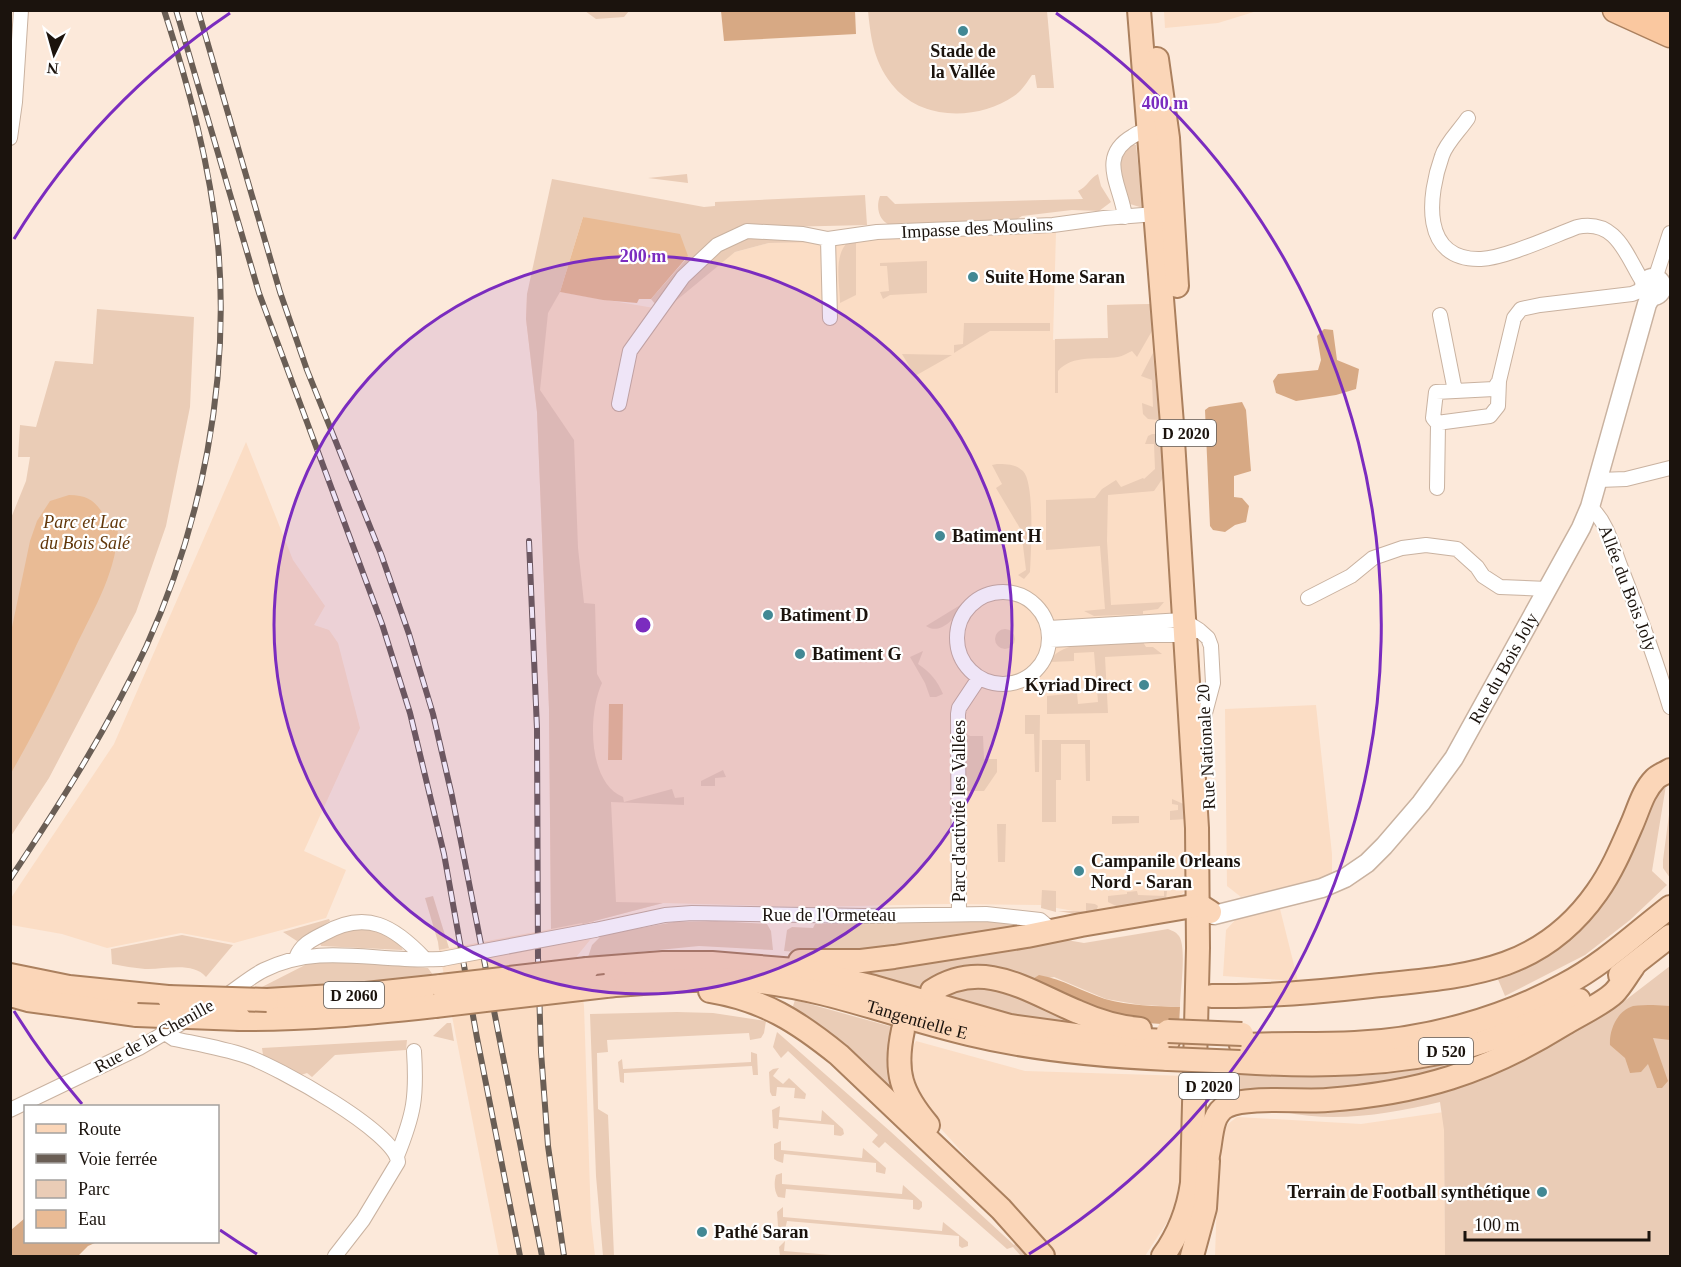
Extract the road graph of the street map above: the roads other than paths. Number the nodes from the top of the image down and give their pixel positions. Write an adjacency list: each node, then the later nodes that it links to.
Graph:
1 (21, 10): 10 (street)
2 (1139, 10): 9 (main road)
3 (1153, 10): 9 (main road)
4 (1615, 10): 7 (highway)
5 (1660, 10): 6 (highway)
6 (1671, 15)
7 (1671, 35)
8 (1468, 118): 15 (street)
9 (1158, 134): 11 (main road); 12 (street)
10 (10, 138)
11 (1161, 205): 12 (street, Impasse des Moulins); 28 (main road, Rue Nationale 20 / D 2020)
12 (1125, 217): 14 (street, Impasse des Moulins)
13 (1671, 233): 15 (street)
14 (828, 239): 17 (street); 20 (street, Impasse des Moulins)
15 (1655, 287): 18 (street); 23 (street, Rue du Bois Joly)
16 (1440, 315): 19 (street)
17 (830, 318)
18 (1499, 381): 19 (street); 21 (street)
19 (1455, 391): 21 (street)
20 (620, 404)
21 (1437, 423): 24 (street)
22 (1671, 468): 23 (street)
23 (1599, 480): 25 (street, Rue du Bois Joly)
24 (1437, 488)
25 (1590, 507): 26 (street, Rue du Bois Joly); 31 (street, Allée du Bois Joly)
26 (1548, 589): 27 (street); 36 (street, Rue du Bois Joly)
27 (1308, 598)
28 (1189, 628): 29 (street); 36 (main road, Rue Nationale 20 / D 2020); 36 (main road, Rue Nationale 20 / D 2020)
29 (1049, 634): 30 (street); 30 (street)
30 (980, 678): 38 (street, Parc d'activité les Vallées)
31 (1671, 707)
32 (1671, 760): 34 (main road)
33 (1671, 770): 34 (main road)
34 (1619, 854): 51 (main road)
35 (1671, 897): 37 (main road)
36 (1204, 913): 39 (main road); 51 (main road, Rue Nationale 20 / D 2020); 63 (main road, Rue Nationale 20 / D 2020)
37 (1662, 913): 55 (main road, D 520)
38 (958, 914): 39 (street, Rue de l'Ormeteau); 43 (street, Rue de l'Ormeteau, bridge)
39 (1052, 930): 45 (main road)
40 (1671, 936): 44 (main road, D 520)
41 (296, 958): 42 (street, Rue de la Chenille); 42 (street, Rue de la Chenille); 53 (street, Rue de la Chenille)
42 (425, 959): 43 (street, Rue de la Chenille)
43 (442, 959)
44 (1633, 967): 55 (main road, D 520); 58 (main road)
45 (806, 974): 47 (main road, D 520); 47 (main road); 54 (main road, D 520)
46 (10, 975): 50 (main road, D 2060, bridge)
47 (753, 982): 50 (main road, D 2060, bridge); 50 (main road, D 2060, bridge); 60 (main road)
48 (932, 991): 54 (main road)
49 (10, 995): 50 (main road, D 2060, bridge)
50 (438, 996)
51 (1212, 996): 58 (main road, Rue Nationale 20 / D 2020)
52 (903, 1030): 60 (main road)
53 (165, 1033): 57 (street, Rue de la Chenille); 59 (street)
54 (1168, 1044): 55 (main road, D 520)
55 (1241, 1047)
56 (414, 1051): 59 (street)
57 (10, 1110)
58 (1208, 1155): 64 (main road, Rue Nationale 20 / D 2020)
59 (397, 1156): 61 (street)
60 (1001, 1209): 62 (main road)
61 (335, 1257)
62 (1043, 1257)
63 (1163, 1257)
64 (1192, 1257)

